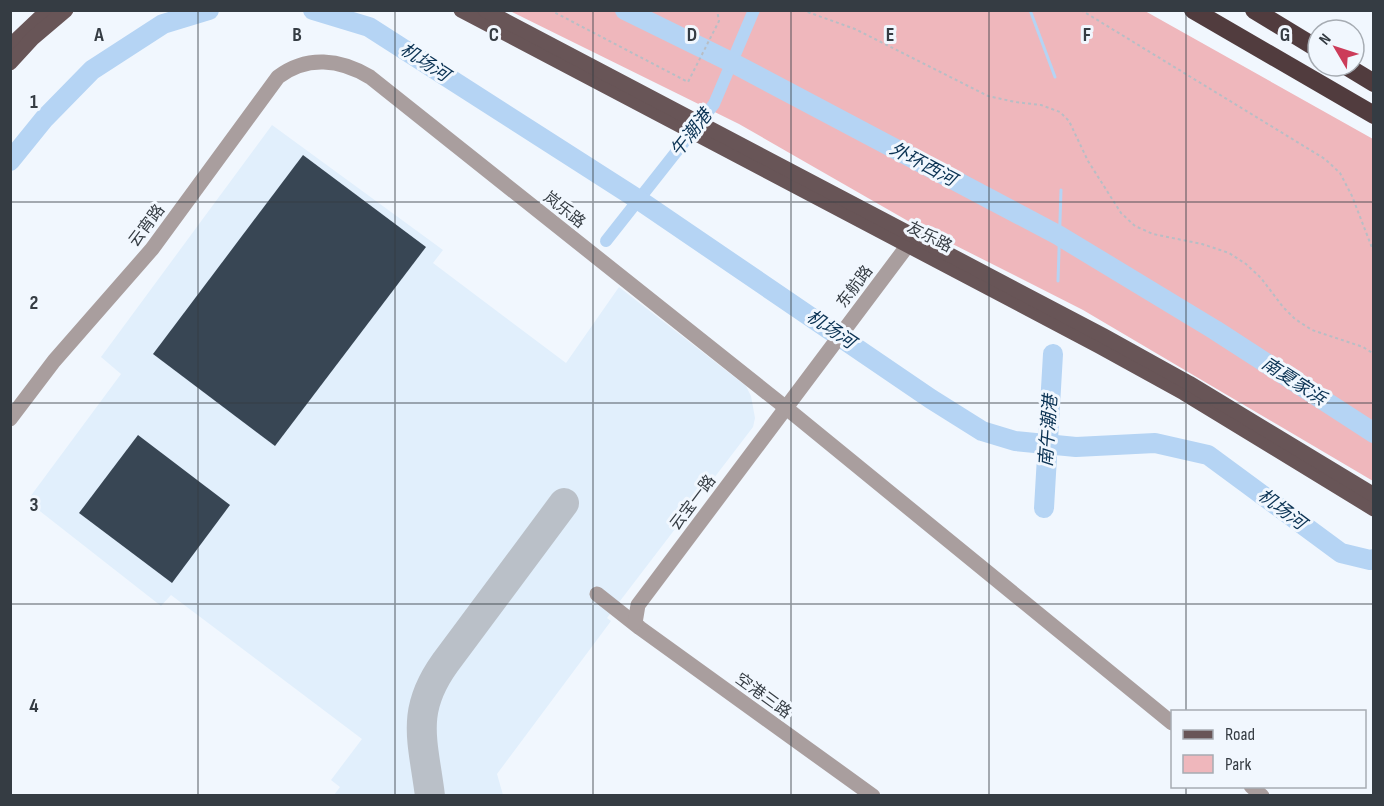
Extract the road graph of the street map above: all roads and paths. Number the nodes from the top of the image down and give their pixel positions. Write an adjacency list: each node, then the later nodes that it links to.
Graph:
1 (48, 10): 12 (main road)
2 (66, 10): 14 (main road)
3 (461, 10): 16 (main road, 友乐路)
4 (485, 10): 16 (main road, 友乐路)
5 (550, 10): 6 (path)
6 (717, 10)
7 (802, 10): 20 (path)
8 (1082, 10): 18 (path)
9 (1193, 10): 15 (highway)
10 (1254, 10): 11 (highway)
11 (1306, 42)
12 (10, 46)
13 (313, 62): 21 (street, 岚乐路); 22 (street, 云宵路)
14 (10, 63)
15 (1374, 115)
16 (679, 118): 17 (main road, 友乐路)
17 (911, 240): 19 (street, 东航路); 21 (street, 东航路); 23 (main road, 友乐路); 24 (main road, 友乐路)
18 (1374, 253)
19 (894, 266)
20 (1374, 354)
21 (785, 407): 26 (street, 云宝一路); 27 (street, 岚乐路)
22 (10, 419)
23 (1374, 495)
24 (1374, 509)
25 (597, 594): 26 (street, 空港三路)
26 (635, 623): 28 (street, 空港三路)
27 (1171, 721)
28 (873, 795)

